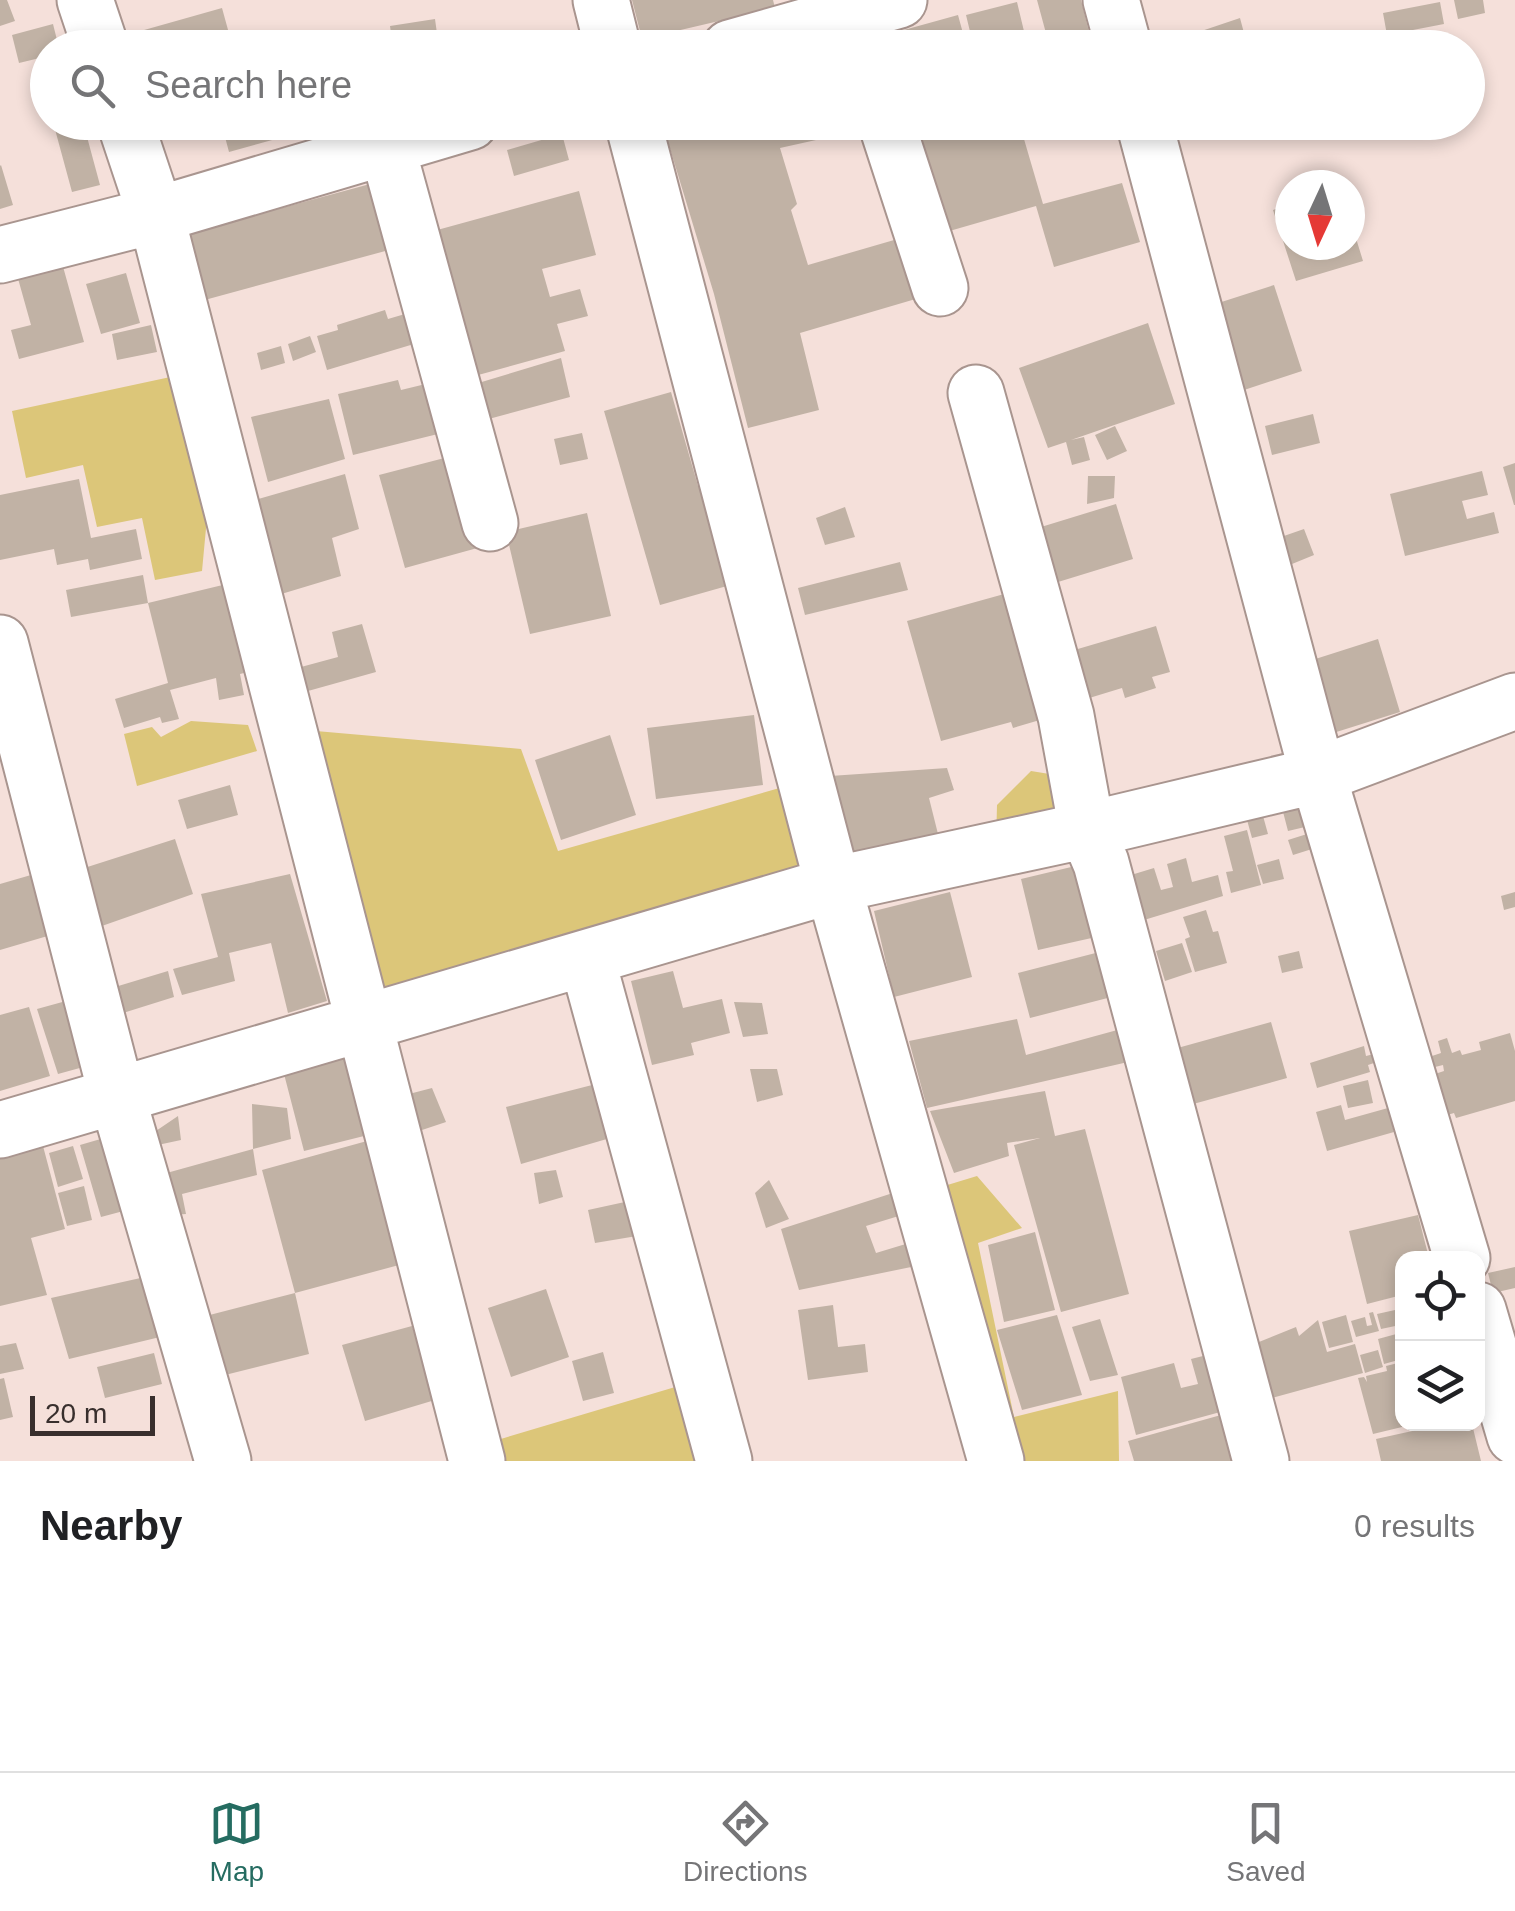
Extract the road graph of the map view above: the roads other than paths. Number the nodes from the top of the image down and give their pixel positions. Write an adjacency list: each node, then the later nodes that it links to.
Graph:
1 (85, 0): 5 (street)
2 (600, 0): 6 (street)
3 (1111, 0): 8 (street)
4 (871, 20): 7 (street)
5 (95, 30)
6 (608, 30)
7 (821, 30)
8 (1119, 30)
9 (131, 140): 15 (street)
10 (410, 140): 14 (street)
11 (638, 140): 24 (street)
12 (892, 140): 17 (street)
13 (1149, 140): 22 (street)
14 (386, 147): 15 (street); 19 (street)
15 (156, 216): 16 (street); 26 (street)
16 (0, 255)
17 (940, 288)
18 (976, 393): 23 (street)
19 (490, 523)
20 (0, 642): 27 (street)
21 (1515, 701): 22 (street)
22 (1318, 775): 23 (street); 29 (street)
23 (1087, 830): 24 (street); 36 (street)
24 (833, 885): 25 (street); 35 (street)
25 (587, 959): 26 (street); 34 (street)
26 (363, 1025): 27 (street); 33 (street)
27 (117, 1096): 28 (street); 32 (street)
28 (0, 1130)
29 (1460, 1251)
30 (1485, 1334): 31 (street)
31 (1515, 1436)
32 (223, 1461)
33 (477, 1461)
34 (724, 1461)
35 (996, 1461)
36 (1261, 1461)

